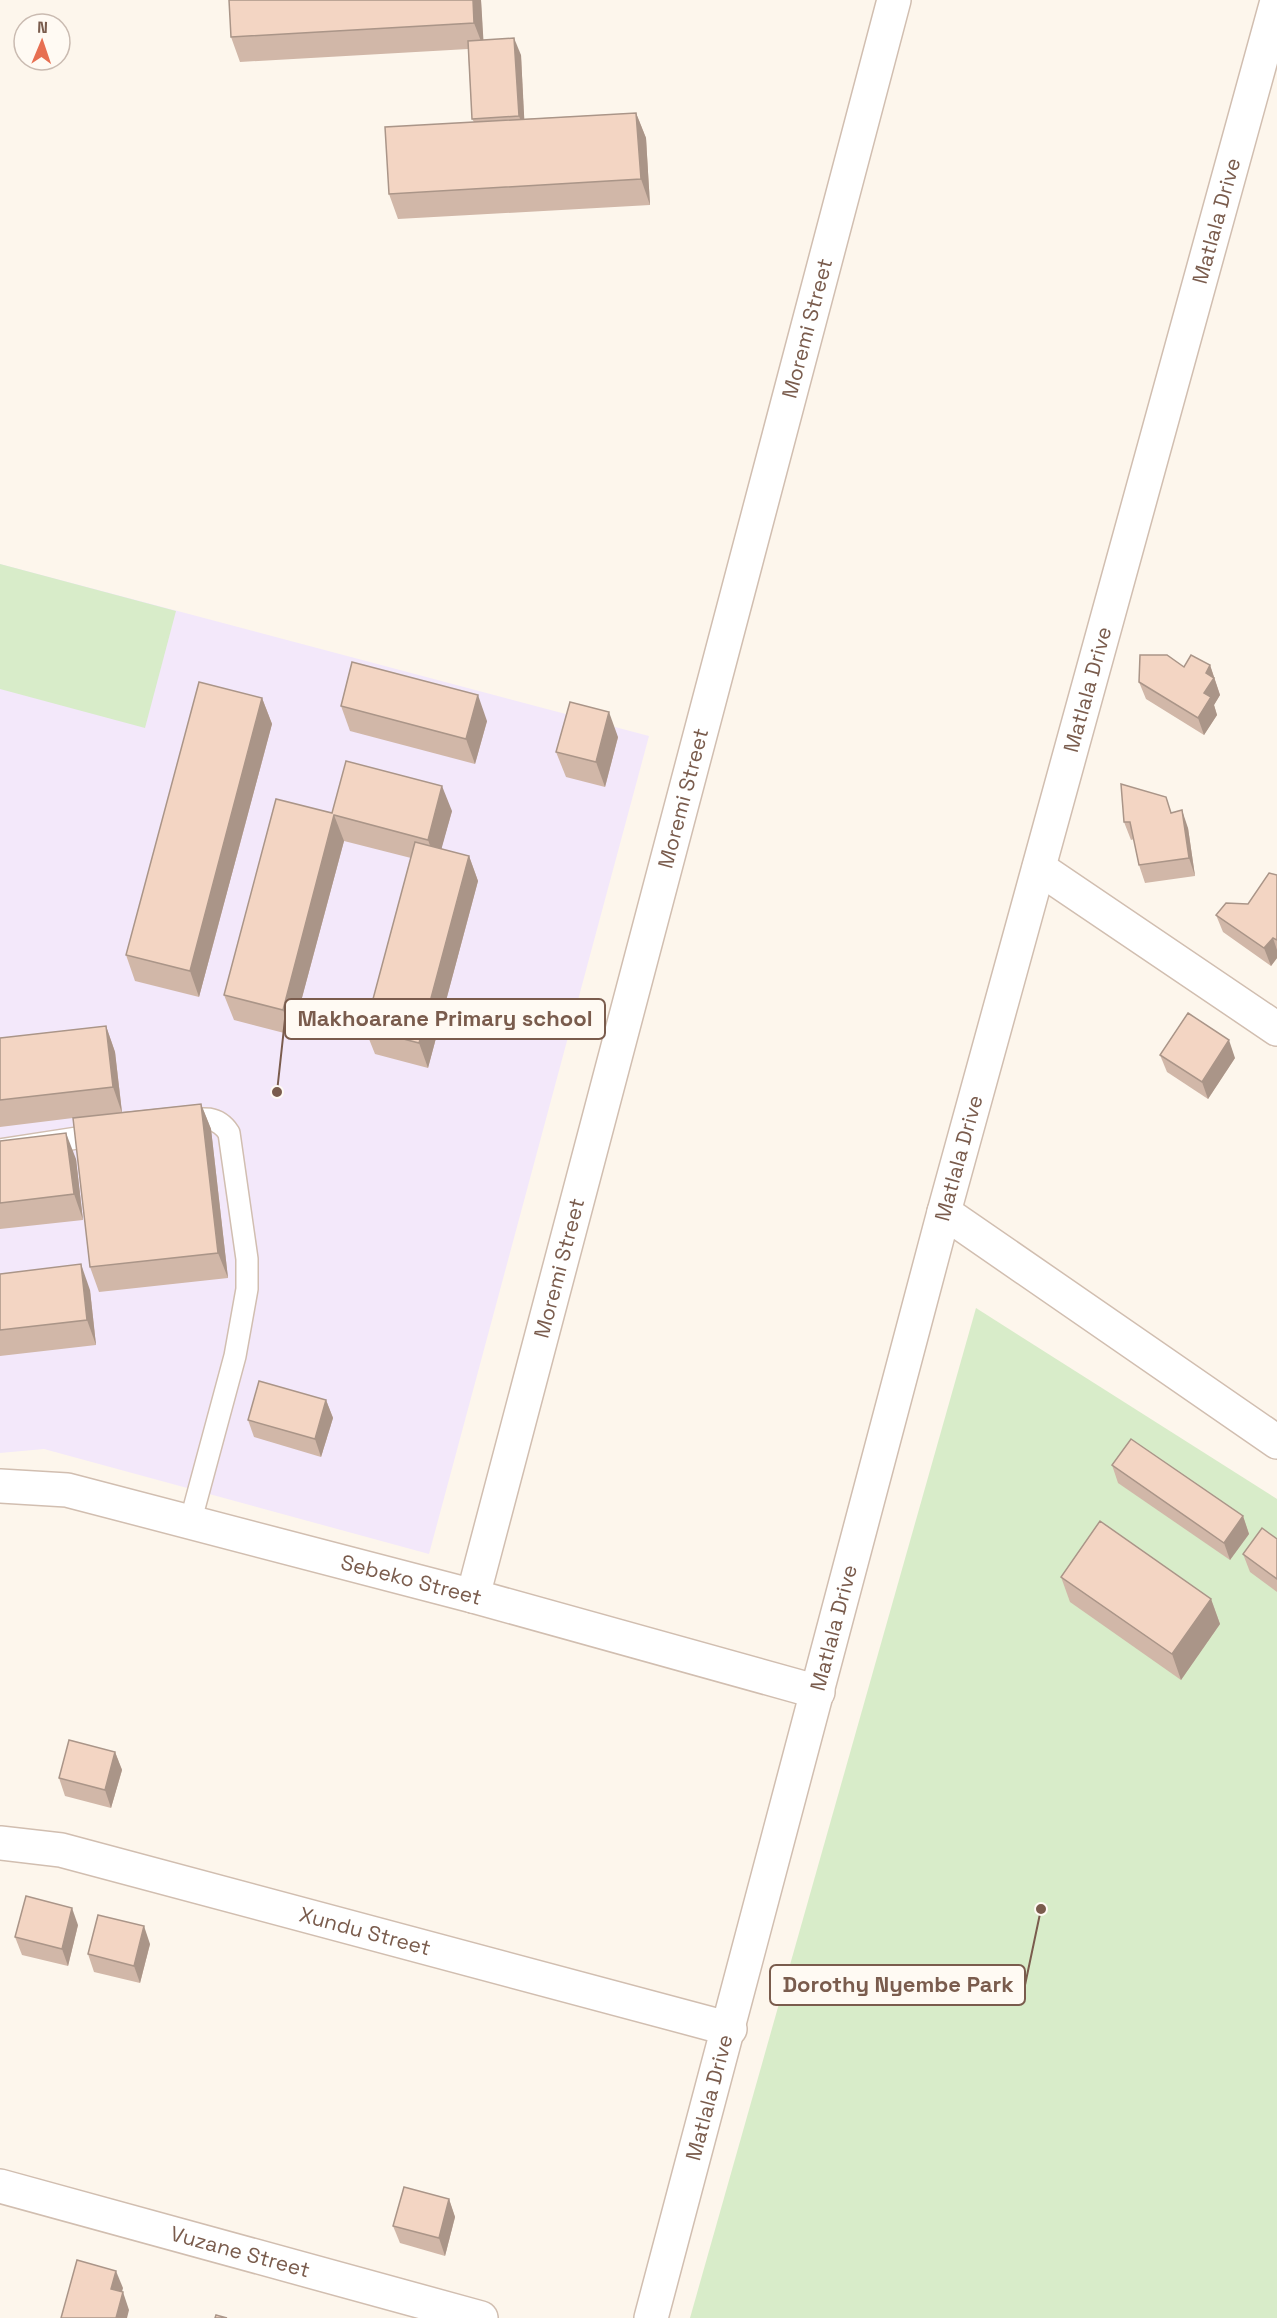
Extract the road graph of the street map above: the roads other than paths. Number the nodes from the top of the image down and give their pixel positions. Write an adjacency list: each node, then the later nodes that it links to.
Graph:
1 (894, 0): 12 (street, Moremi Street)
2 (1277, 1): 3 (street, Matlala Drive)
3 (1039, 868): 4 (street); 8 (street, Matlala Drive)
4 (1277, 1029)
5 (158, 1125): 11 (lane)
6 (124, 1130): 7 (lane)
7 (0, 1150)
8 (944, 1212): 9 (street); 13 (street, Matlala Drive)
9 (1277, 1442)
10 (0, 1486): 11 (street, Sebeko Street)
11 (190, 1523): 12 (street, Sebeko Street)
12 (473, 1596): 13 (street, Sebeko Street)
13 (818, 1692): 15 (street, Matlala Drive)
14 (0, 1843): 15 (street, Xundu Street)
15 (730, 2029): 18 (street, Matlala Drive)
16 (0, 2186): 17 (street, Vuzane Street)
17 (481, 2318)
18 (651, 2318)

